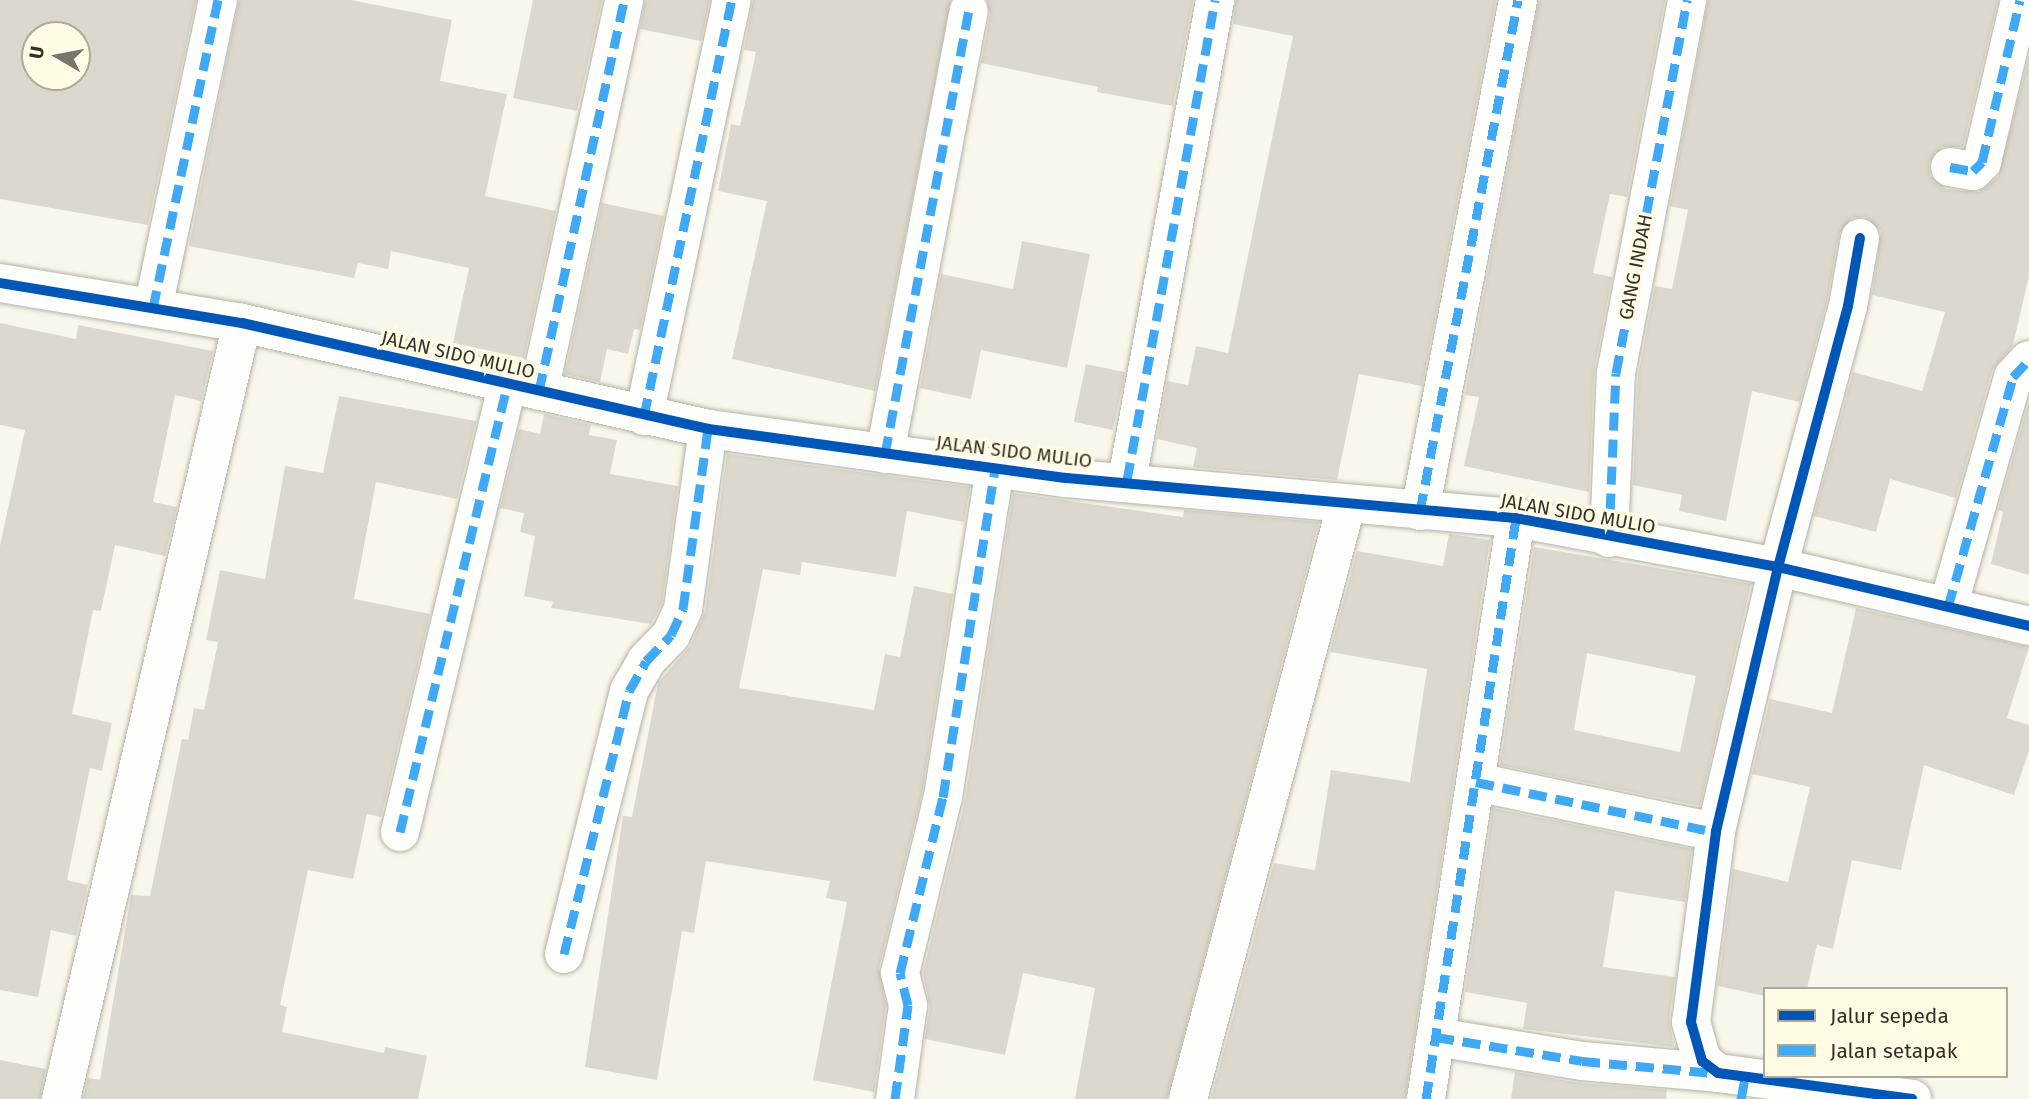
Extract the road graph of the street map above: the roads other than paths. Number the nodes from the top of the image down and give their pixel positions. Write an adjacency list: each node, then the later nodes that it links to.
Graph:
1 (218, 0): 12 (street)
2 (624, 0): 15 (street)
3 (732, 0): 16 (street)
4 (1215, 0): 20 (street)
5 (1518, 0): 22 (street)
6 (1687, 0): 24 (street, GANG INDAH)
7 (2020, 0): 9 (street)
8 (969, 11): 18 (street)
9 (1950, 167)
10 (1860, 238): 25 (street)
11 (0, 283): 12 (street, JALAN SIDO MULIO)
12 (153, 308): 13 (street, JALAN SIDO MULIO)
13 (242, 323): 15 (street, JALAN SIDO MULIO); 34 (street)
14 (2029, 360): 26 (street)
15 (523, 389): 16 (street, JALAN SIDO MULIO); 30 (street)
16 (644, 416): 17 (street, JALAN SIDO MULIO)
17 (708, 429): 18 (street, JALAN SIDO MULIO); 31 (street)
18 (885, 454): 19 (street, JALAN SIDO MULIO)
19 (995, 469): 20 (street, JALAN SIDO MULIO); 35 (street)
20 (1127, 480): 21 (street, JALAN SIDO MULIO)
21 (1346, 506): 22 (street, JALAN SIDO MULIO); 36 (street)
22 (1420, 511): 23 (street, JALAN SIDO MULIO)
23 (1516, 518): 24 (street, JALAN SIDO MULIO); 28 (street)
24 (1609, 538): 25 (street, JALAN SIDO MULIO)
25 (1778, 567): 26 (street, JALAN SIDO MULIO); 29 (street)
26 (1948, 607): 27 (street, JALAN SIDO MULIO)
27 (2029, 626)
28 (1476, 782): 29 (street); 32 (street)
29 (1716, 831): 33 (street)
30 (400, 832)
31 (564, 954)
32 (1436, 1037): 33 (street); 37 (street)
33 (1734, 1084): 38 (street)
34 (61, 1099)
35 (895, 1099)
36 (1188, 1099)
37 (1426, 1099)
38 (1912, 1099)

